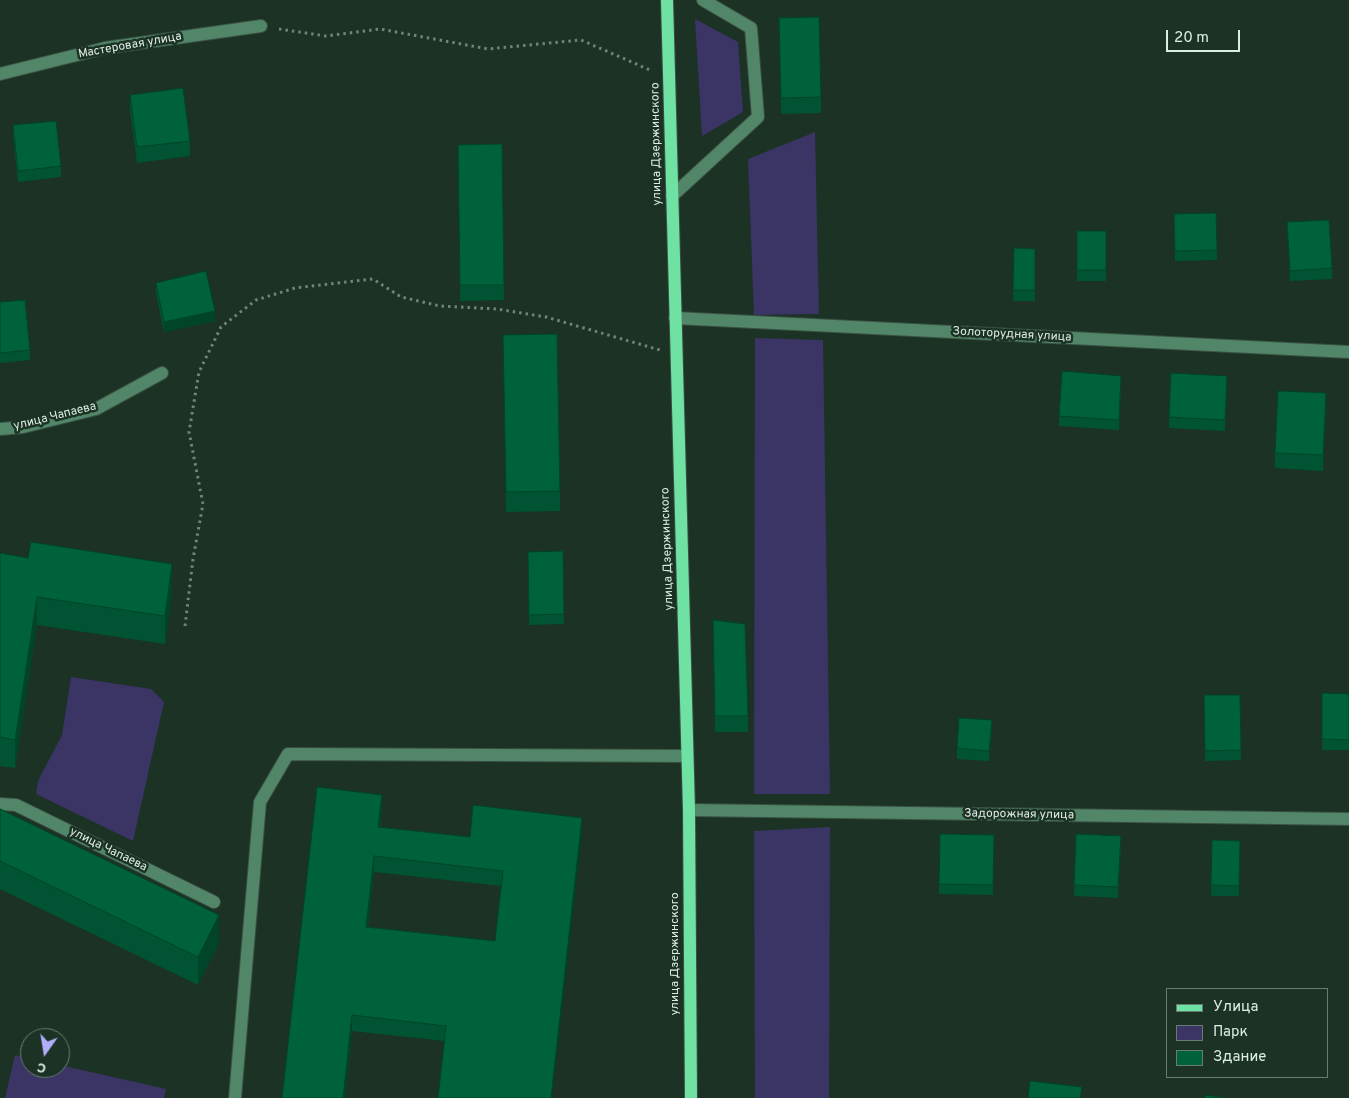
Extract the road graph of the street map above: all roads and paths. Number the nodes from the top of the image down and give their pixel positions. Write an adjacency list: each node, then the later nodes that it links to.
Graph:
1 (667, 0): 5 (main road, улица Дзержинского)
2 (703, 0): 6 (street)
3 (261, 26): 4 (street, Мастеровая улица); 5 (path)
4 (0, 74)
5 (669, 79): 6 (main road, улица Дзержинского)
6 (672, 196): 7 (main road, улица Дзержинского)
7 (675, 318): 8 (street, Золоторудная улица); 9 (main road, улица Дзержинского)
8 (1349, 352)
9 (676, 355): 12 (path); 13 (main road, улица Дзержинского)
10 (162, 373): 11 (street, улица Чапаева)
11 (0, 429)
12 (185, 626)
13 (687, 756): 15 (main road, улица Дзержинского); 18 (street)
14 (0, 804): 17 (street, улица Чапаева)
15 (689, 810): 16 (street, Задорожная улица); 19 (main road, улица Дзержинского)
16 (1349, 819)
17 (214, 902)
18 (235, 1098)
19 (691, 1098)

